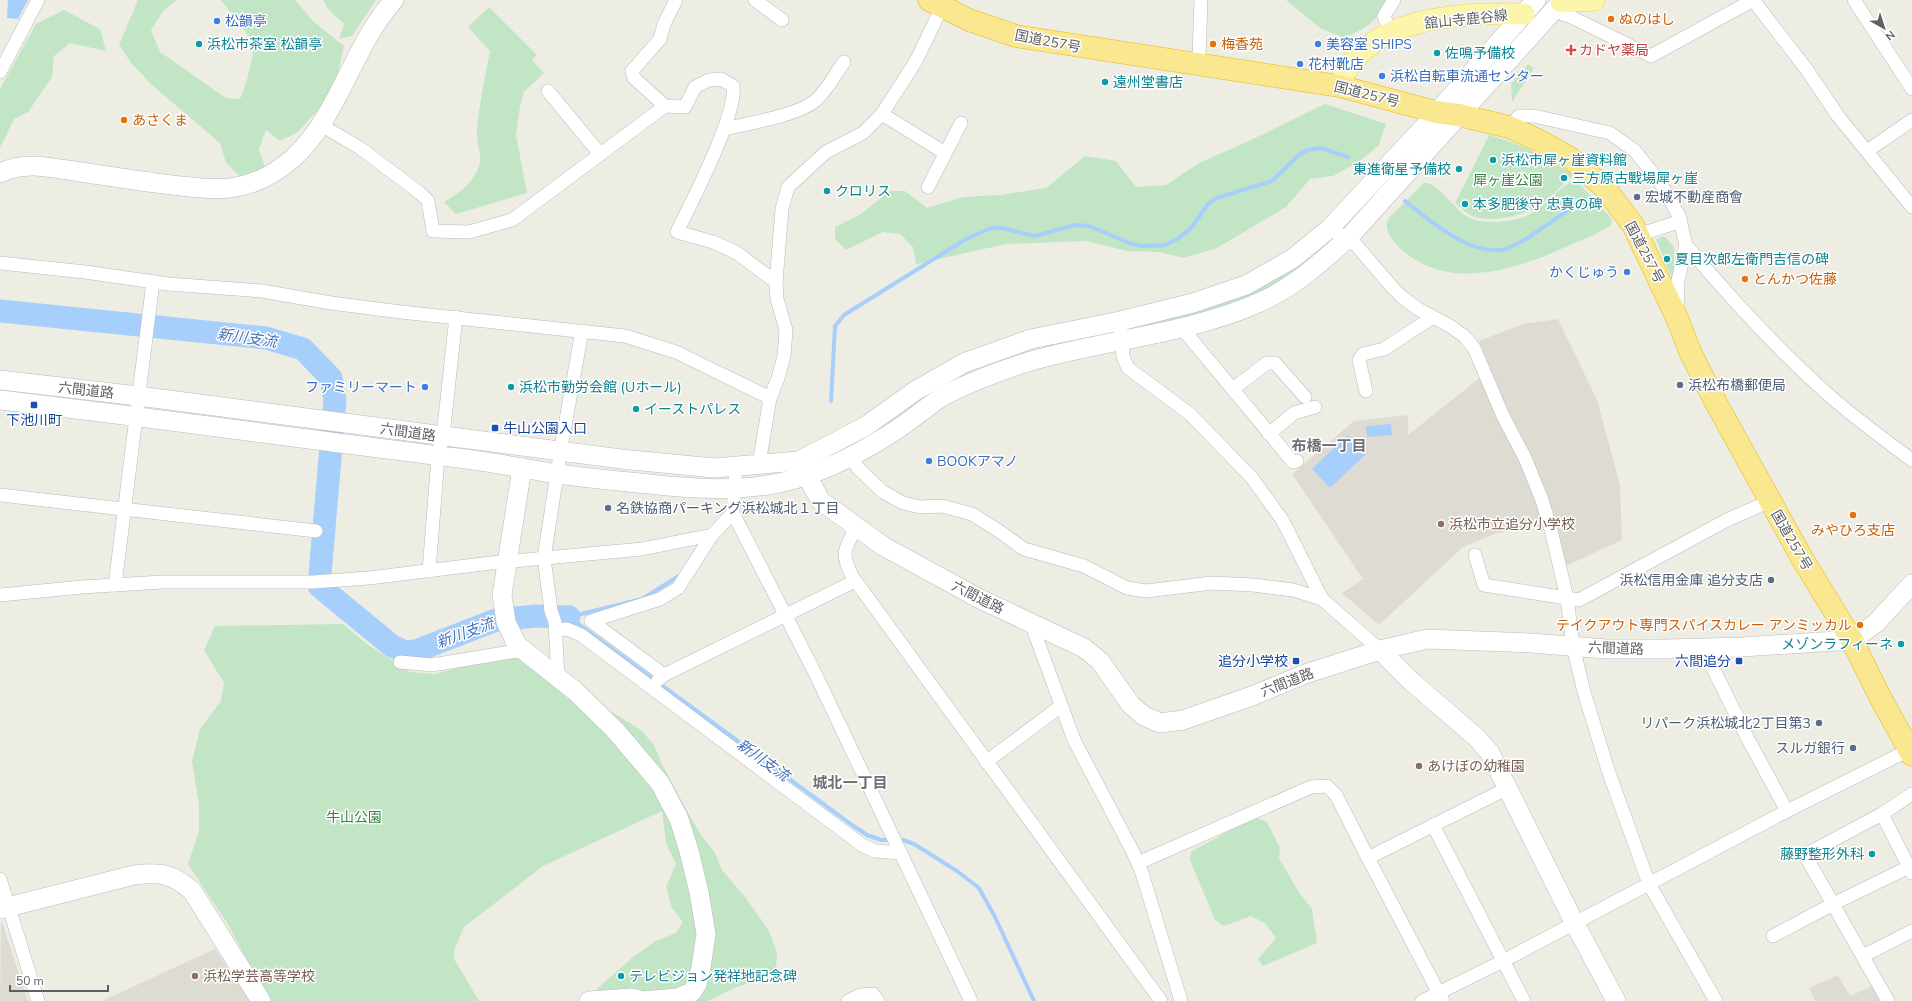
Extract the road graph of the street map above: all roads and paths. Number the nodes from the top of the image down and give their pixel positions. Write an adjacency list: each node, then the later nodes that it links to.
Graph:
1 (38, 0): 18 (street)
2 (394, 0): 28 (street)
3 (676, 0): 22 (street)
4 (755, 0): 14 (street)
5 (1201, 0): 17 (street)
6 (1394, 0): 15 (street)
7 (1594, 0): 11 (main road)
8 (1753, 0): 11 (street); 31 (street)
9 (1854, 0): 20 (street)
10 (935, 4): 17 (highway, 国道257号); 24 (street)
11 (1563, 6): 25 (street)
12 (1502, 7): 13 (main road, 舘山寺鹿谷線); 15 (main road, 舘山寺鹿谷線)
13 (1530, 7): 23 (street)
14 (782, 20)
15 (1390, 32): 19 (main road, 舘山寺鹿谷線)
16 (844, 62): 30 (street)
17 (1200, 65): 19 (highway, 国道257号)
18 (0, 72)
19 (1340, 86): 23 (highway, 国道257号)
20 (1912, 89)
21 (548, 91): 32 (street)
22 (665, 106): 30 (street); 32 (street)
23 (1436, 112): 25 (highway, 国道257号); 38 (street)
24 (882, 114): 33 (street); 44 (street)
25 (1459, 115): 29 (highway, 国道257号); 40 (street)
26 (1912, 120): 31 (street)
27 (961, 123): 33 (street)
28 (320, 125): 32 (street); 34 (street)
29 (1509, 127): 37 (street); 39 (highway, 国道257号)
30 (724, 129): 44 (street)
31 (1867, 152): 36 (street)
32 (600, 154)
33 (945, 154): 35 (street)
34 (0, 173)
35 (928, 187)
36 (1912, 207)
37 (1680, 221): 39 (street); 41 (street)
38 (1330, 228): 40 (street); 48 (street)
39 (1638, 235): 47 (highway, 国道257号)
40 (1347, 238): 46 (street); 49 (street)
41 (1686, 245): 47 (street); 66 (street)
42 (0, 263): 43 (street)
43 (153, 282): 45 (street); 55 (street)
44 (776, 282): 57 (street)
45 (456, 317): 50 (street); 62 (street)
46 (1433, 317): 54 (street); 89 (street)
47 (1677, 318): 75 (highway, 国道257号)
48 (1120, 321): 51 (street); 71 (street)
49 (1181, 327): 51 (street); 53 (street)
50 (582, 332): 57 (street); 63 (street)
51 (1122, 341): 65 (street); 90 (street)
52 (0, 380): 55 (street, 六間道路)
53 (1233, 389): 56 (street); 61 (street)
54 (1366, 391)
55 (138, 396): 60 (street); 62 (street, 六間道路)
56 (1305, 397)
57 (770, 398): 68 (street)
58 (0, 400): 60 (street, 六間道路)
59 (1315, 407): 61 (street)
60 (135, 416): 64 (street, 六間道路); 76 (street)
61 (1269, 434): 67 (street)
62 (442, 436): 63 (street, 六間道路); 64 (street)
63 (561, 452): 69 (street, 六間道路); 72 (street)
64 (438, 457): 70 (street, 六間道路); 84 (street)
65 (852, 457): 71 (street); 90 (street)
66 (1912, 460)
67 (1297, 461)
68 (759, 464): 69 (street, 六間道路); 71 (street, 六間道路)
69 (736, 466): 73 (street)
70 (522, 468): 72 (street, 六間道路); 83 (street)
71 (802, 469): 73 (street, 六間道路); 78 (street, 六間道路)
72 (558, 474): 73 (street, 六間道路); 82 (street)
73 (735, 489): 77 (street)
74 (0, 495): 76 (street)
75 (1770, 501): 89 (street); 94 (highway, 国道257号)
76 (125, 508): 79 (street); 87 (street)
77 (733, 513): 80 (street); 91 (street)
78 (856, 527): 85 (street); 93 (street, 六間道路)
79 (316, 531)
80 (712, 536): 82 (street); 100 (street)
81 (1474, 555): 89 (street)
82 (544, 558): 83 (street); 92 (street)
83 (507, 562): 84 (street); 97 (street)
84 (429, 571): 87 (street)
85 (855, 581): 91 (street); 105 (street)
86 (1912, 584): 94 (street)
87 (115, 585): 88 (street)
88 (0, 595)
89 (1567, 598): 95 (street)
90 (1322, 599): 98 (street)
91 (785, 615): 100 (street); 111 (street)
92 (554, 621): 101 (street); 102 (street)
93 (1031, 623): 98 (street, 六間道路); 103 (street)
94 (1852, 640): 96 (street, 六間道路); 104 (highway, 国道257号)
95 (1573, 646): 96 (street, 六間道路); 98 (street, 六間道路); 116 (street)
96 (1703, 648): 108 (street)
97 (523, 650): 99 (street); 101 (street)
98 (1380, 650): 106 (street)
99 (400, 662)
100 (664, 675): 102 (street)
101 (558, 677): 124 (street)
102 (653, 685): 111 (street)
103 (1061, 706): 105 (street); 113 (street)
104 (1910, 753): 108 (street)
105 (986, 762): 132 (street)
106 (1508, 788): 110 (street); 119 (street)
107 (1912, 794): 109 (street)
108 (1786, 811): 116 (street)
109 (1882, 814): 114 (street); 117 (street)
110 (1433, 825): 112 (street); 123 (street)
111 (897, 844): 131 (street)
112 (1368, 858): 113 (street); 125 (street)
113 (1138, 863): 133 (street)
114 (1910, 870): 117 (street)
115 (0, 879): 118 (street)
116 (1649, 884): 119 (street); 137 (street)
117 (1833, 904): 121 (street); 122 (street)
118 (4, 908): 126 (street); 127 (street)
119 (1574, 922): 123 (street); 136 (street)
120 (1912, 931): 122 (street)
121 (1773, 936)
122 (1863, 956): 138 (street)
123 (1503, 961): 125 (street); 135 (street)
124 (694, 997): 128 (street)
125 (1440, 997): 134 (street)
126 (38, 1001)
127 (261, 1001)
128 (589, 1001)
129 (848, 1001): 130 (street)
130 (878, 1001)
131 (971, 1001)
132 (1161, 1001)
133 (1181, 1001)
134 (1422, 1001)
135 (1524, 1001)
136 (1616, 1001)
137 (1716, 1001)
138 (1888, 1001)

